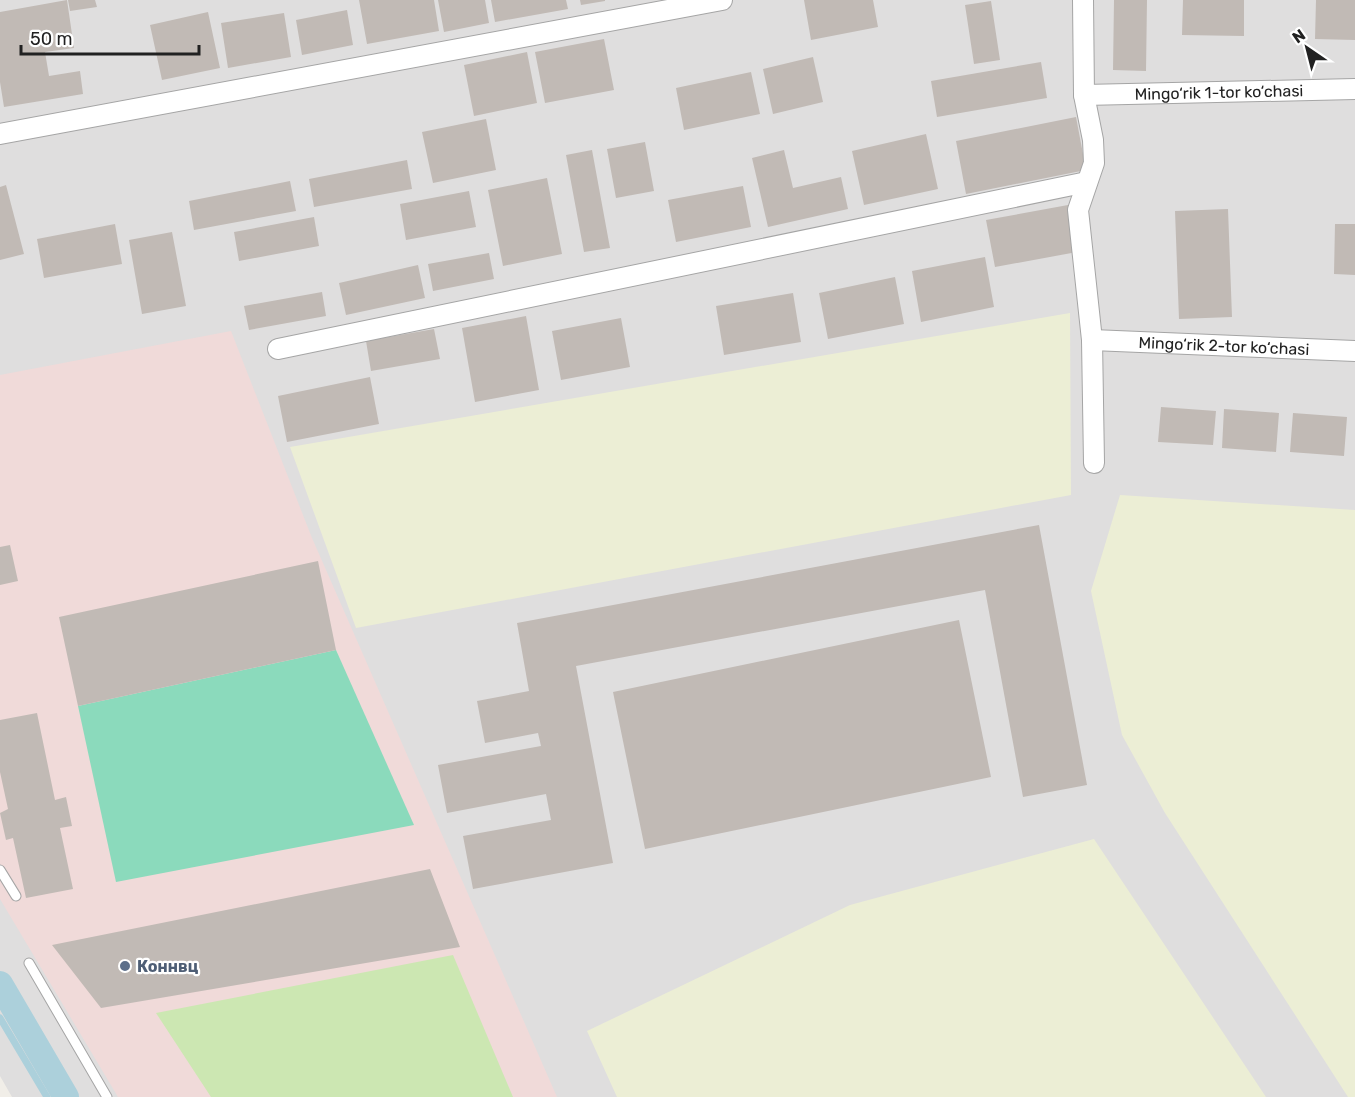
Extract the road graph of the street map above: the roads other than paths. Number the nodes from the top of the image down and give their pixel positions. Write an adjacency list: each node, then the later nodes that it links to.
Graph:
1 (722, 0): 5 (street)
2 (1083, 0): 4 (street)
3 (1355, 90): 4 (street, Mingo‘rik 1-tor ko‘chasi)
4 (1084, 95): 6 (street)
5 (0, 135)
6 (1087, 182): 7 (street); 8 (street)
7 (1092, 340): 9 (street, Mingo‘rik 2-tor ko‘chasi); 10 (street)
8 (278, 349)
9 (1355, 351)
10 (1094, 463)
11 (0, 870): 12 (lane)
12 (16, 896)
13 (29, 963): 14 (lane)
14 (107, 1097)

